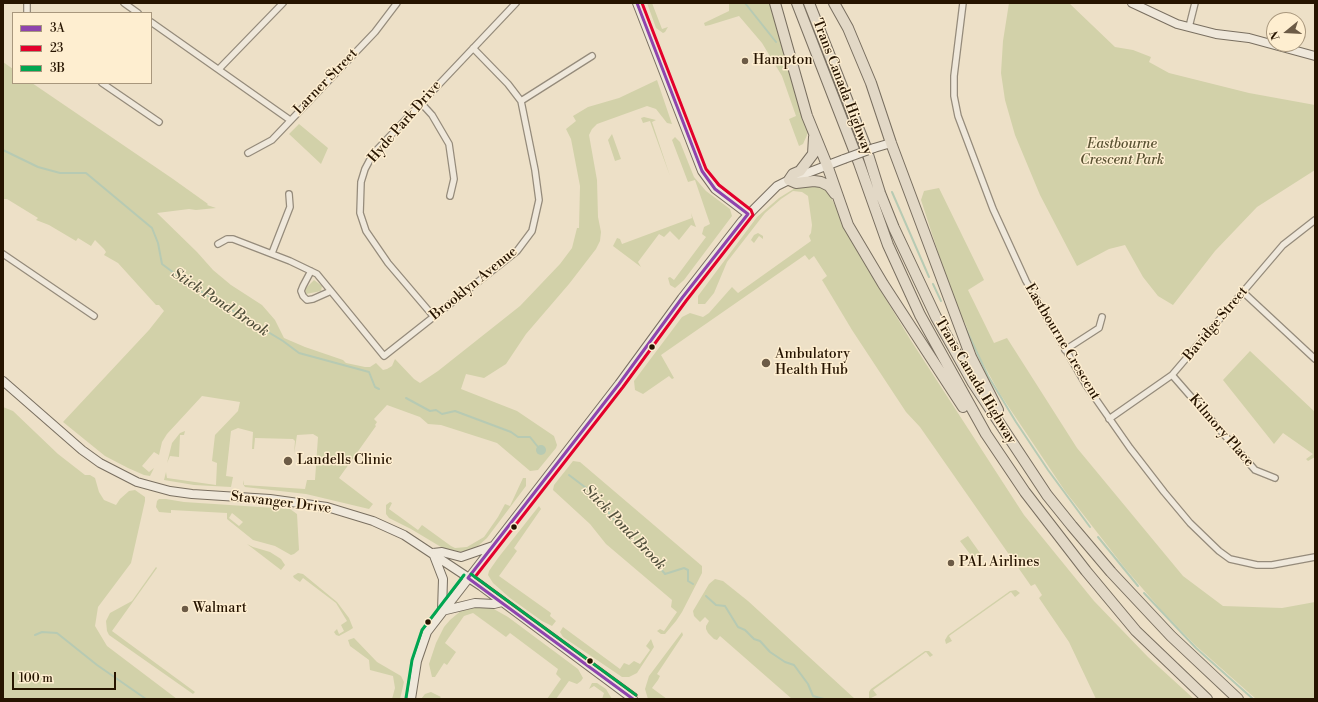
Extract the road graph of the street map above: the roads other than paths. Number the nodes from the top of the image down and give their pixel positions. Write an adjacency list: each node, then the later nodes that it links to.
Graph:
1 (124, 3): 13 (street)
2 (283, 3): 19 (street)
3 (397, 3): 23 (street, Larner Street)
4 (516, 3): 16 (street, Hyde Park Drive)
5 (637, 3): 33 (street)
6 (775, 3): 25 (highway)
7 (797, 3): 50 (highway, Trans Canada Highway)
8 (809, 3): 51 (highway, Trans Canada Highway)
9 (834, 3): 26 (highway)
10 (963, 3): 44 (street, Eastbourne Crescent)
11 (1132, 3): 15 (street)
12 (1195, 3): 15 (street)
13 (137, 12)
14 (152, 23): 19 (street)
15 (1189, 27): 18 (street)
16 (472, 48): 21 (street, Brooklyn Avenue); 22 (street, Hyde Park Drive)
17 (592, 56): 21 (street)
18 (1315, 56)
19 (219, 69): 23 (street)
20 (103, 84): 24 (street)
21 (521, 101): 42 (street, Brooklyn Avenue)
22 (421, 104): 31 (street); 42 (street, Hyde Park Drive)
23 (290, 120): 27 (street, Larner Street)
24 (159, 122)
25 (814, 137): 28 (highway); 29 (highway)
26 (891, 143): 28 (street, bridge); 51 (highway)
27 (248, 153)
28 (827, 165): 29 (street); 32 (highway)
29 (789, 180): 32 (highway); 33 (street)
30 (289, 194): 36 (street)
31 (450, 196)
32 (837, 197): 50 (highway)
33 (748, 214): 52 (street)
34 (1315, 220): 40 (street, Bavidge Street)
35 (218, 244): 36 (street)
36 (272, 253): 38 (street)
37 (3, 254): 41 (street)
38 (312, 271): 39 (street); 39 (street)
39 (330, 291): 42 (street, Brooklyn Avenue)
40 (1243, 292): 45 (street); 46 (street, Bavidge Street)
41 (94, 316)
42 (434, 317)
43 (1102, 317): 44 (street)
44 (1065, 350): 48 (street, Eastbourne Crescent)
45 (1315, 359)
46 (1172, 375): 48 (street, Bavidge Street); 49 (street, Kilmory Place)
47 (3, 381): 53 (street, Stavanger Drive)
48 (1109, 419): 54 (street, Eastbourne Crescent)
49 (1275, 478)
50 (1025, 492): 60 (highway, Trans Canada Highway)
51 (1048, 495): 61 (highway, Trans Canada Highway)
52 (493, 546): 53 (street); 55 (street)
53 (432, 553): 55 (street, Stavanger Drive); 57 (street)
54 (1315, 557)
55 (468, 578): 56 (street, Stavanger Drive); 57 (street)
56 (502, 602): 57 (street); 59 (street, Stavanger Drive)
57 (442, 612): 58 (street)
58 (411, 699)
59 (633, 699)
60 (1206, 699)
61 (1238, 699)

